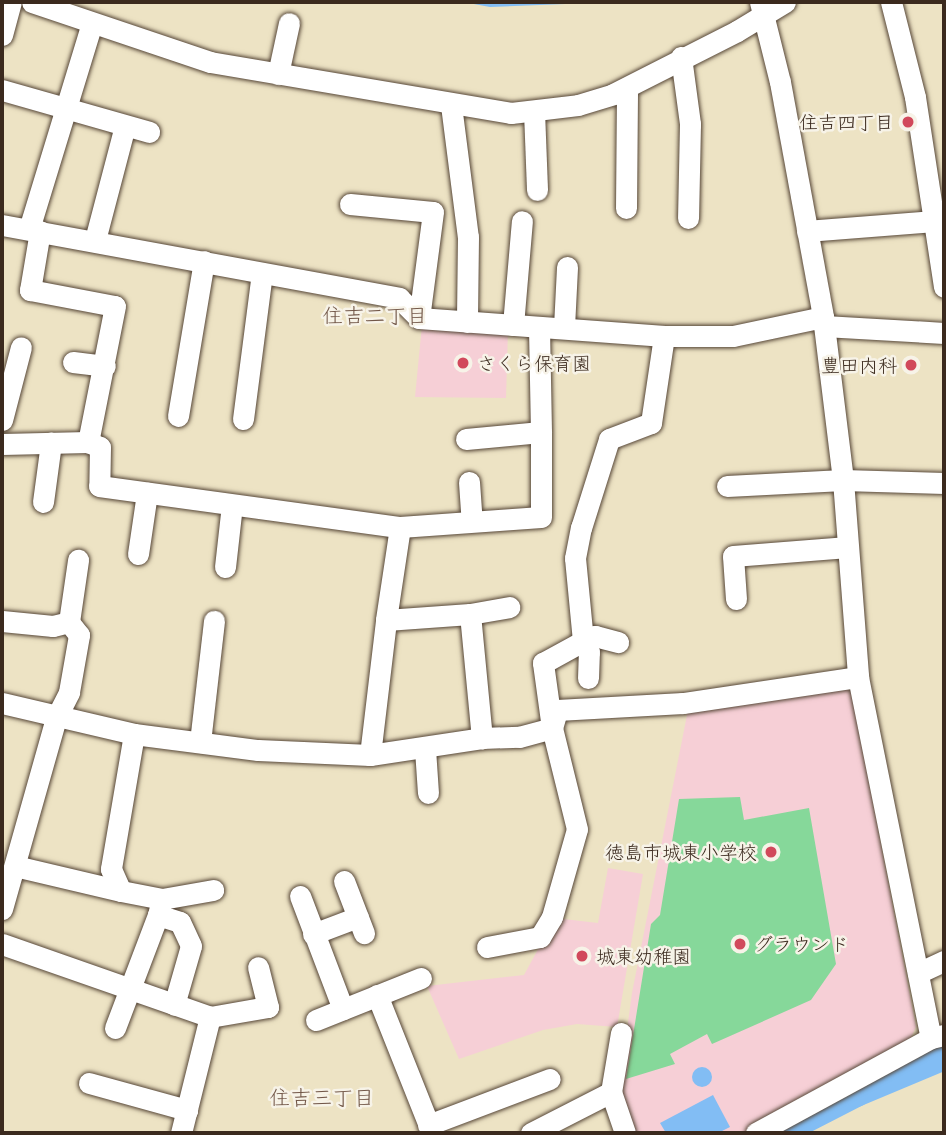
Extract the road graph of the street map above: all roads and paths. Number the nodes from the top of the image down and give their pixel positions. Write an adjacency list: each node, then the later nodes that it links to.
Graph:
1 (11, 2): 8 (street)
2 (32, 2): 6 (street)
3 (785, 2): 5 (street)
4 (891, 2): 23 (street)
5 (762, 8): 9 (street); 26 (street)
6 (92, 23): 10 (street); 14 (street)
7 (289, 23): 10 (street)
8 (2, 35)
9 (681, 57): 11 (street); 21 (street)
10 (278, 74): 13 (street)
11 (627, 88): 15 (street); 20 (street)
12 (2, 90): 14 (street)
13 (451, 105): 15 (street); 34 (street)
14 (63, 110): 16 (street); 25 (street)
15 (534, 111): 18 (street)
16 (125, 126): 17 (street); 27 (street)
17 (149, 132)
18 (537, 190)
19 (349, 204): 32 (street)
20 (626, 208)
21 (688, 218)
22 (522, 221): 35 (street)
23 (934, 221): 26 (street); 31 (street)
24 (2, 226): 25 (street)
25 (34, 230): 27 (street); 42 (street)
26 (807, 231): 33 (street)
27 (95, 240): 28 (street)
28 (204, 261): 30 (street); 43 (street)
29 (567, 267): 37 (street)
30 (262, 273): 32 (street); 44 (street)
31 (944, 287)
32 (419, 318): 34 (street)
33 (823, 321): 38 (street); 39 (street); 51 (street)
34 (467, 323): 35 (street)
35 (513, 325): 36 (street)
36 (539, 327): 37 (street); 46 (street)
37 (564, 327): 39 (street)
38 (944, 333)
39 (664, 336): 71 (street)
40 (21, 347): 45 (street)
41 (73, 362): 42 (street)
42 (105, 366): 48 (street)
43 (178, 416)
44 (243, 419)
45 (2, 420)
46 (541, 432): 47 (street); 58 (street)
47 (466, 439)
48 (88, 442): 49 (street); 55 (street)
49 (51, 443): 50 (street); 56 (street)
50 (2, 444)
51 (843, 480): 53 (street); 54 (street); 60 (street)
52 (469, 482): 58 (street)
53 (944, 483)
54 (727, 486)
55 (147, 493): 57 (street); 61 (street)
56 (43, 502)
57 (232, 505): 59 (street); 63 (street)
58 (472, 521): 59 (street)
59 (400, 527): 67 (street)
60 (848, 547): 64 (street); 73 (street)
61 (138, 554)
62 (78, 560): 70 (street)
63 (225, 567)
64 (736, 600)
65 (509, 607): 66 (street)
66 (470, 614): 67 (street); 79 (street)
67 (386, 620): 82 (street)
68 (2, 621): 70 (street)
69 (214, 621): 80 (street)
70 (69, 622): 76 (street)
71 (583, 641): 72 (street); 74 (street); 77 (street)
72 (618, 642)
73 (858, 677): 77 (street); 96 (street)
74 (588, 678)
75 (2, 703): 76 (street)
76 (56, 718): 78 (street); 84 (street)
77 (552, 728): 79 (street); 93 (street)
78 (134, 734): 80 (street); 87 (street)
79 (482, 738): 81 (street)
80 (200, 743): 82 (street)
81 (425, 749): 82 (street); 83 (street)
82 (370, 755)
83 (428, 793)
84 (15, 866): 87 (street); 90 (street)
85 (344, 881): 91 (street)
86 (213, 890): 89 (street)
87 (121, 891): 89 (street)
88 (300, 896): 91 (street)
89 (160, 907): 98 (street); 100 (street)
90 (2, 909)
91 (313, 934): 101 (street)
92 (2, 944): 98 (street)
93 (487, 947)
94 (944, 961): 96 (street)
95 (258, 967): 102 (street)
96 (918, 974): 106 (street)
97 (421, 978): 99 (street)
98 (132, 992): 100 (street); 104 (street)
99 (377, 995): 101 (street); 111 (street)
100 (174, 1006): 102 (street)
101 (343, 1009): 103 (street)
102 (210, 1017): 110 (street)
103 (316, 1020)
104 (115, 1028)
105 (621, 1033): 109 (street)
106 (938, 1037): 112 (street)
107 (550, 1079): 111 (street)
108 (89, 1083): 110 (street)
109 (611, 1092): 114 (street); 115 (street)
110 (187, 1110): 113 (street)
111 (430, 1129)
112 (766, 1131)
113 (181, 1133)
114 (531, 1133)
115 (625, 1133)

